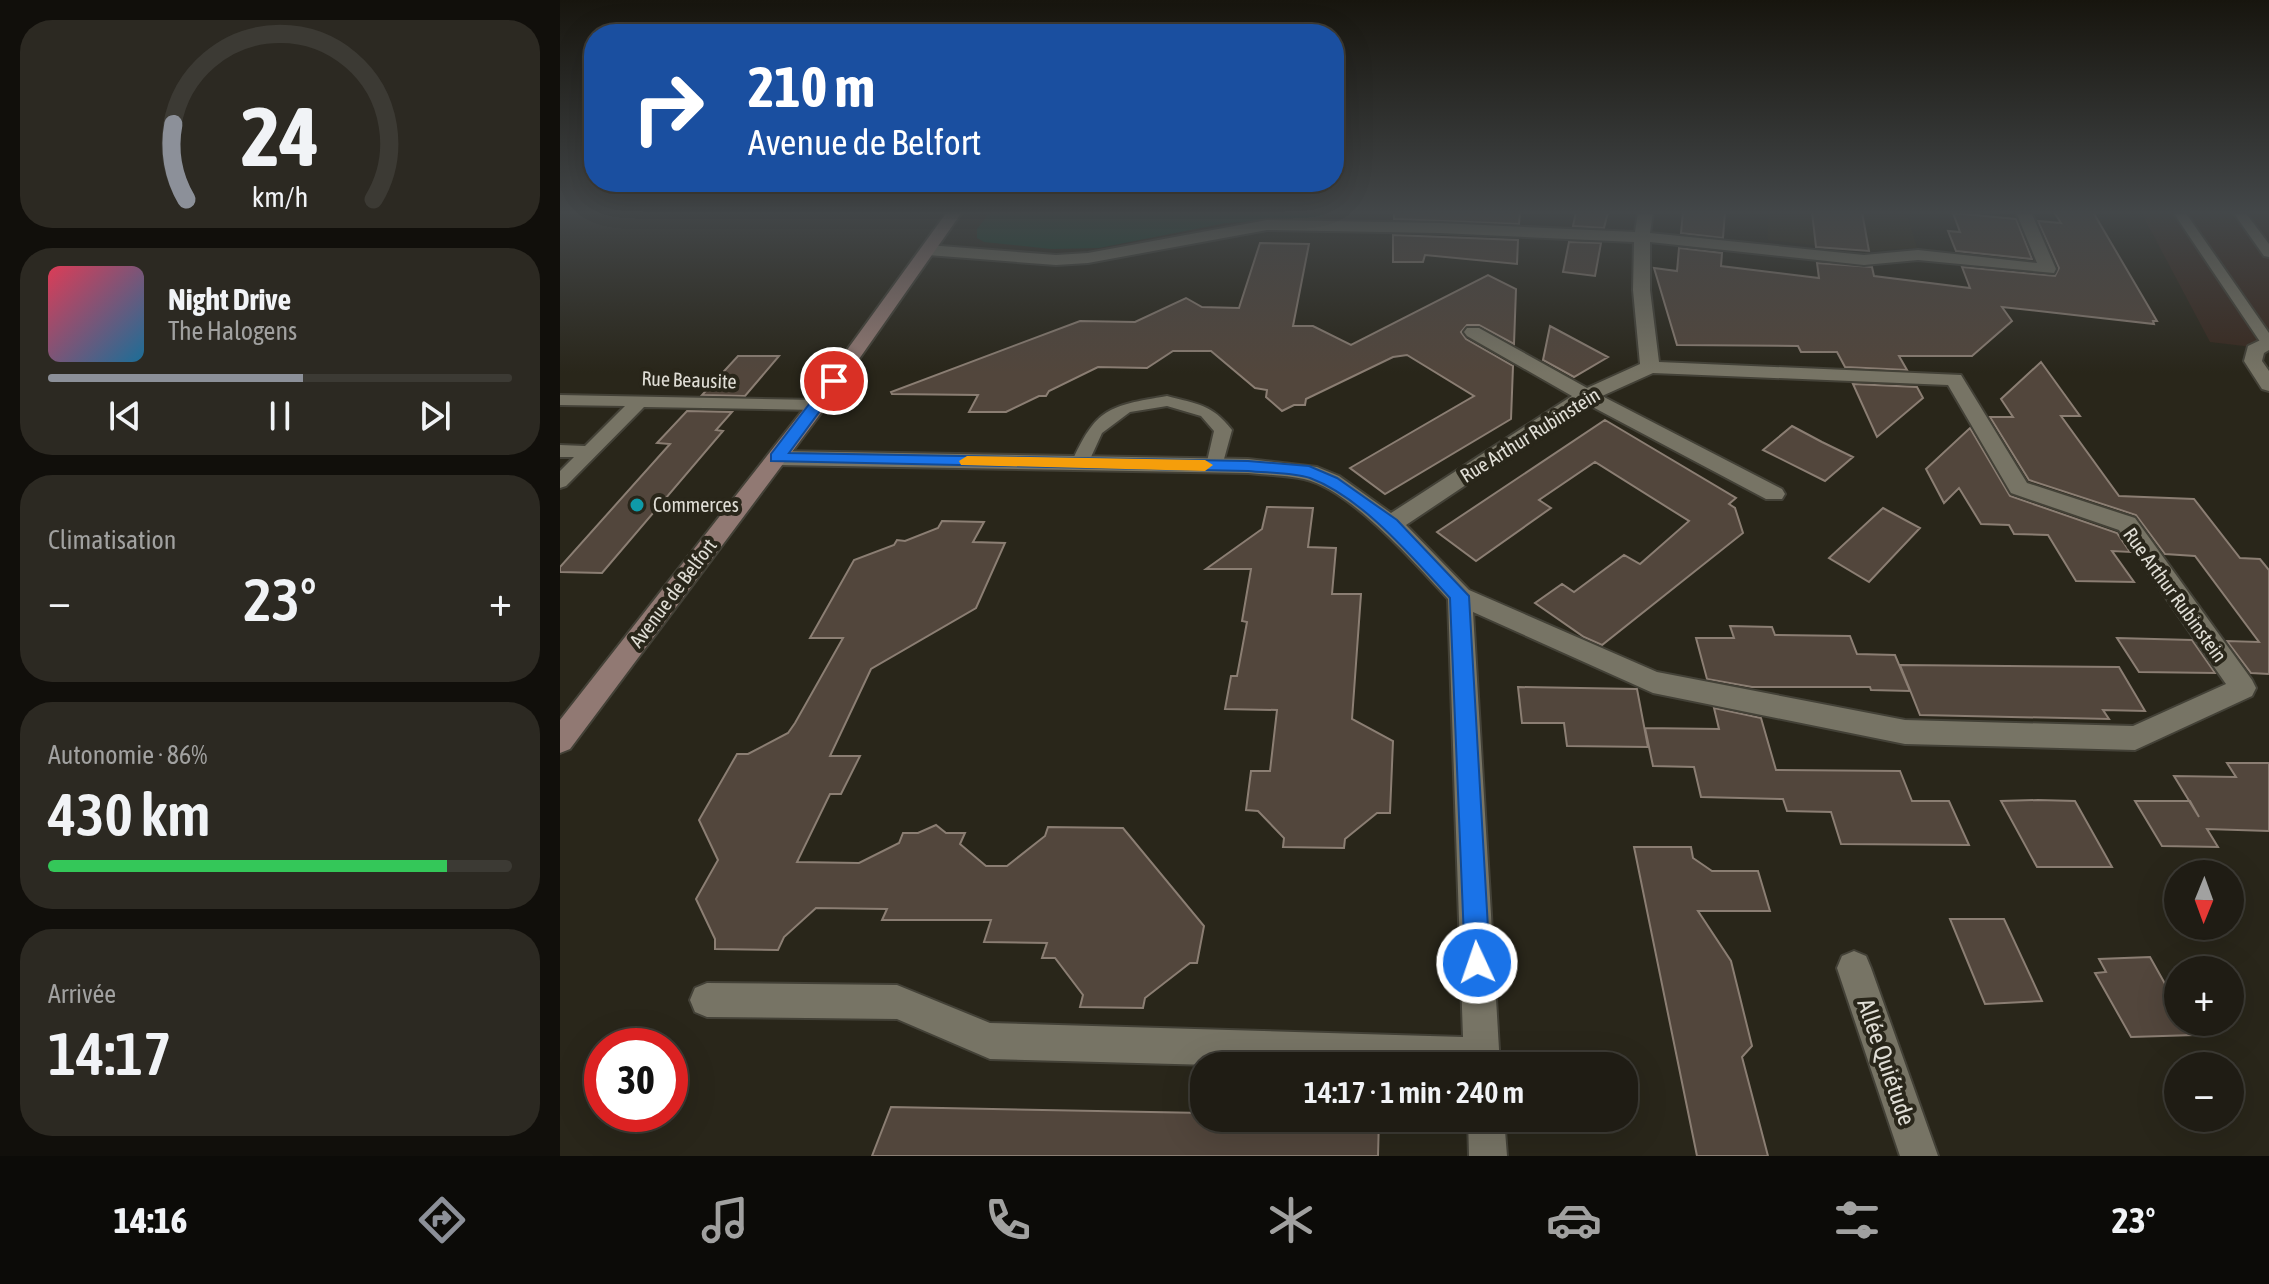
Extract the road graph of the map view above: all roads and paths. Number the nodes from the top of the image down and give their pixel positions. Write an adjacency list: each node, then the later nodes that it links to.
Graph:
1 (917, 266): 13 (main road, Avenue de Belfort)
2 (1641, 266): 8 (street)
3 (2020, 266): 4 (street)
4 (2047, 266)
5 (2216, 266): 7 (lane)
6 (1473, 332): 10 (street)
7 (2268, 343): 9 (street)
8 (1650, 367): 10 (street, Rue Arthur Rubinstein); 22 (street, Rue Arthur Rubinstein)
9 (2269, 385)
10 (1586, 396): 20 (street); 21 (street, Rue Arthur Rubinstein)
11 (560, 400): 12 (lane, Rue Beausite)
12 (641, 400): 13 (lane, Rue Beausite); 15 (lane)
13 (817, 405): 16 (main road, Avenue de Belfort)
14 (560, 451): 15 (lane)
15 (591, 452): 19 (lane)
16 (777, 458): 17 (street, Rue Arthur Rubinstein); 23 (main road, Avenue de Belfort)
17 (1080, 464): 18 (street, Rue Arthur Rubinstein); 18 (lane)
18 (1215, 466): 21 (street, Rue Arthur Rubinstein)
19 (560, 482)
20 (1774, 494)
21 (1391, 524): 22 (street, Rue Arthur Rubinstein)
22 (1460, 596): 27 (street)
23 (560, 741)
24 (1854, 968): 30 (street, Allée Quiétude)
25 (707, 1000): 26 (street)
26 (1275, 1052)
27 (1482, 1052)
28 (1487, 1132): 29 (street)
29 (1488, 1156)
30 (1919, 1156)

